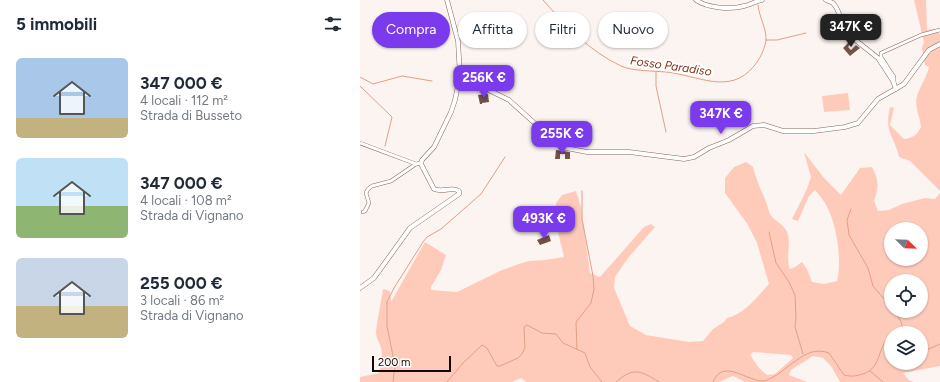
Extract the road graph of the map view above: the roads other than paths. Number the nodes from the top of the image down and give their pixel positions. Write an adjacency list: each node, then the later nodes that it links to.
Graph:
1 (447, 0): 7 (street)
2 (696, 0): 3 (street)
3 (762, 0)
4 (826, 0): 8 (street)
5 (940, 30): 8 (street)
6 (940, 44): 9 (street)
7 (460, 76): 9 (street); 11 (street)
8 (894, 83): 9 (street)
9 (896, 90)
10 (360, 143): 11 (street)
11 (419, 163): 12 (street); 13 (street)
12 (363, 212)
13 (360, 288)

